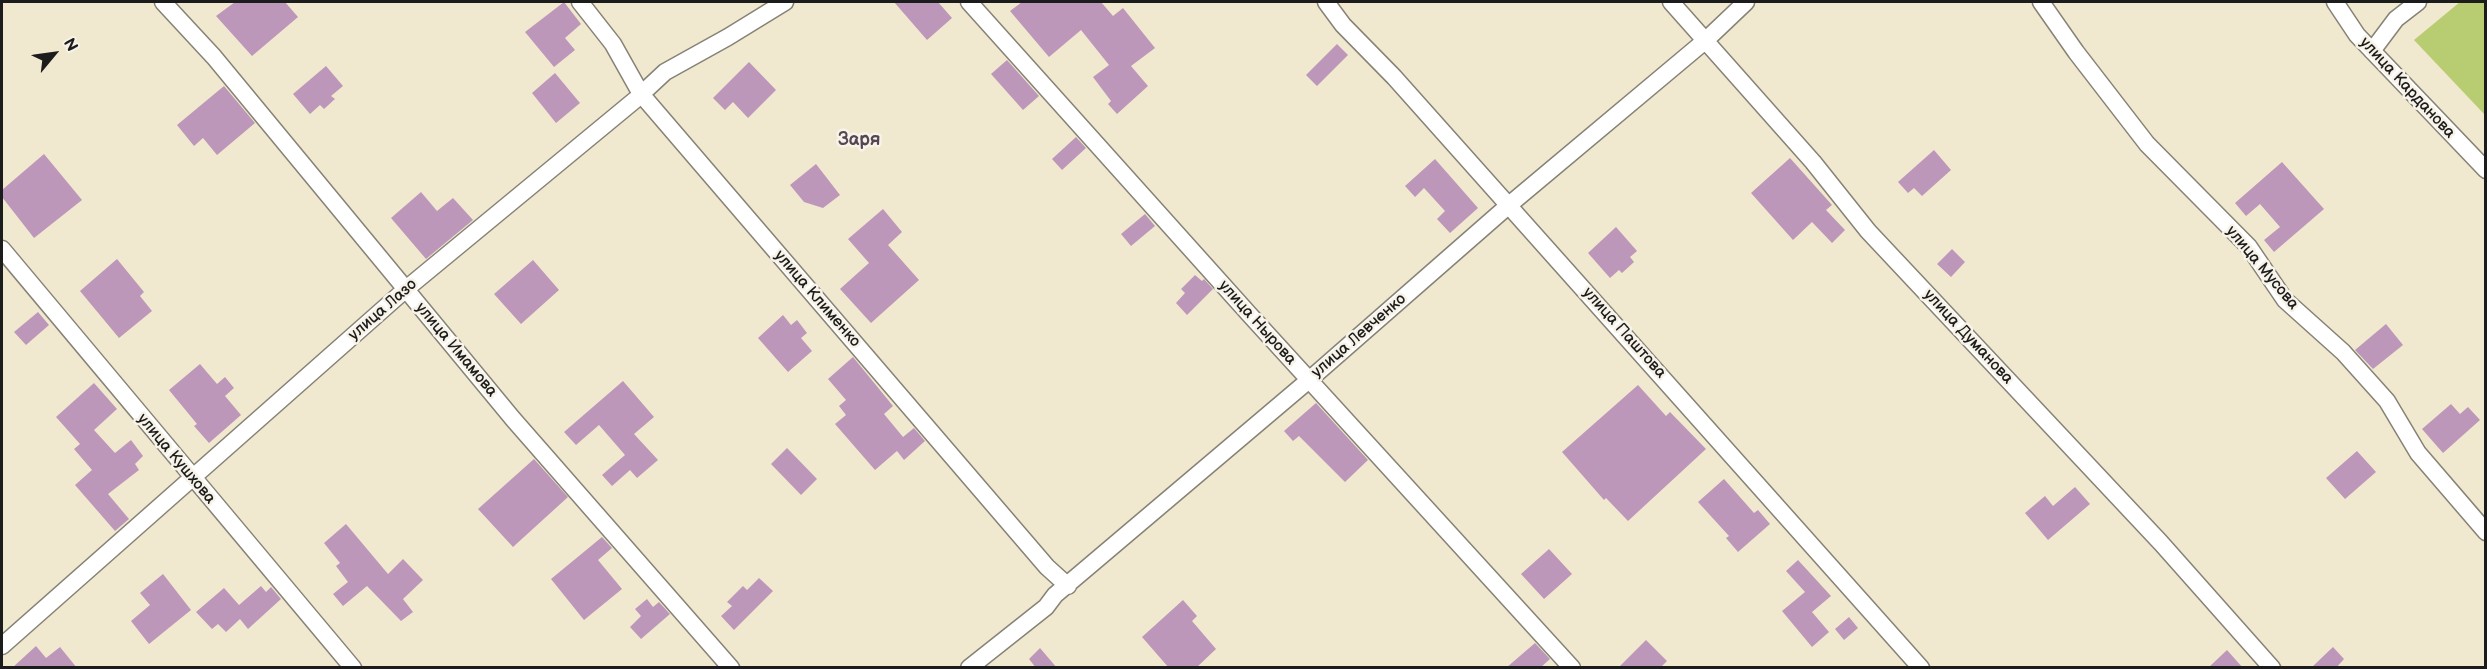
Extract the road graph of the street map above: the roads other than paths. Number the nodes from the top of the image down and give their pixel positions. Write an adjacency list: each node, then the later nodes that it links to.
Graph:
1 (163, 2): 17 (street, улица Имамова)
2 (580, 2): 13 (street, улица Клименко)
3 (785, 2): 13 (street, улица Лазо)
4 (969, 2): 18 (street, улица Нырова)
5 (1326, 2): 15 (street, улица Паштова)
6 (1671, 2): 11 (street, улица Думанова)
7 (1746, 2): 11 (street, улица Левченко)
8 (2041, 2): 20 (street, улица Мусова)
9 (2335, 2): 12 (street, улица Карданова)
10 (2418, 2): 12 (street)
11 (1706, 40): 15 (street, улица Левченко); 28 (street, улица Думанова)
12 (2372, 51): 14 (street, улица Карданова)
13 (641, 94): 17 (street, улица Лазо); 21 (street, улица Клименко)
14 (2486, 170)
15 (1509, 205): 18 (street, улица Левченко); 27 (street, улица Паштова)
16 (2, 249): 19 (street, улица Кушхова)
17 (406, 289): 19 (street, улица Лазо); 24 (street, улица Имамова)
18 (1309, 380): 21 (street, улица Левченко); 26 (street, улица Нырова)
19 (192, 478): 22 (street, улица Лазо); 23 (street, улица Кушхова)
20 (2486, 532)
21 (1068, 586): 25 (street, улица Левченко)
22 (2, 646)
23 (353, 668)
24 (731, 668)
25 (969, 668)
26 (1572, 668)
27 (1921, 668)
28 (2272, 668)

